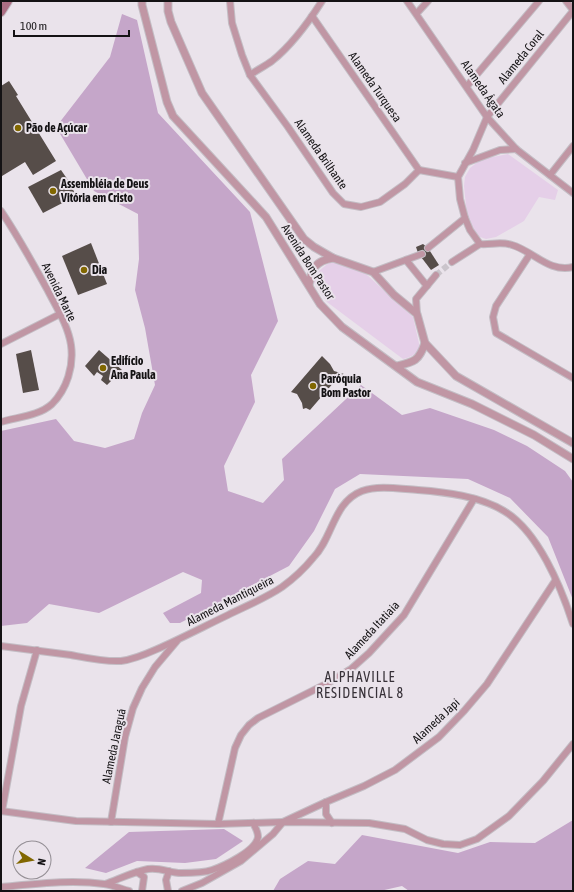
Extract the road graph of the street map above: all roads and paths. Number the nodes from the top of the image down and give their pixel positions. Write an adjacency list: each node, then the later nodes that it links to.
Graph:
1 (8, 1): 11 (main road)
2 (142, 1): 36 (street, Avenida Bom Pastor)
3 (168, 1): 30 (street, Avenida Bom Pastor)
4 (230, 1): 14 (street, Alameda Brilhante)
5 (322, 1): 13 (street)
6 (408, 1): 12 (street, Alameda Ágata)
7 (428, 1): 12 (street)
8 (539, 1): 15 (street, Alameda Coral)
9 (566, 1): 10 (street)
10 (573, 10): 16 (street, Alameda Coral)
11 (1, 12)
12 (417, 13): 15 (street, Alameda Ágata)
13 (312, 16): 14 (street); 20 (street, Alameda Turquesa)
14 (250, 74): 20 (street, Alameda Brilhante)
15 (467, 86): 16 (street, Alameda Ágata)
16 (487, 117): 18 (street, Alameda Ágata); 19 (street, Alameda Coral)
17 (573, 146): 21 (street)
18 (516, 149): 19 (street); 21 (street, Alameda Ágata)
19 (466, 163): 22 (street, Alameda Coral)
20 (419, 170): 22 (street)
21 (550, 176): 23 (street, Alameda Ágata)
22 (458, 177): 25 (street)
23 (573, 193)
24 (1, 211): 38 (street, Avenida Marte)
25 (465, 218): 26 (street); 27 (street)
26 (482, 244): 29 (street); 32 (street)
27 (428, 248)
28 (422, 254): 31 (street)
29 (530, 254): 33 (street); 43 (street)
30 (333, 258): 34 (street, Avenida Bom Pastor); 36 (street)
31 (406, 260): 34 (street); 37 (street)
32 (452, 262)
33 (573, 267)
34 (374, 272): 39 (street)
35 (436, 275): 37 (street)
36 (309, 285): 42 (street, Avenida Bom Pastor)
37 (427, 286): 39 (street)
38 (60, 314): 41 (street); 44 (street, Avenida Marte)
39 (417, 314): 40 (street)
40 (425, 343): 42 (street); 45 (street)
41 (1, 344)
42 (397, 366): 46 (street, Avenida Bom Pastor)
43 (573, 378)
44 (1, 422)
45 (573, 443)
46 (573, 459)
47 (474, 499): 48 (street, Alameda Mantiqueira); 50 (street, Alameda Mantiqueira); 60 (street, Alameda Itatiaia)
48 (555, 580): 49 (street, Alameda Mantiqueira); 54 (street, Alameda Japi)
49 (573, 624)
50 (178, 639): 52 (street, Alameda Mantiqueira); 56 (street, Alameda Jaraguá)
51 (1, 646): 52 (street, Alameda Mantiqueira)
52 (38, 650): 55 (street)
53 (573, 744): 59 (street)
54 (326, 802): 57 (street, Alameda Japi); 59 (street)
55 (2, 811): 56 (street)
56 (111, 822): 60 (street)
57 (283, 822): 58 (street); 59 (street); 68 (street)
58 (253, 823): 60 (street); 61 (street)
59 (332, 823)
60 (218, 824)
61 (169, 871): 62 (street); 67 (street)
62 (137, 872): 63 (street); 66 (street)
63 (105, 884): 64 (street); 65 (street)
64 (1, 887)
65 (129, 891)
66 (142, 891)
67 (168, 891)
68 (182, 891)

